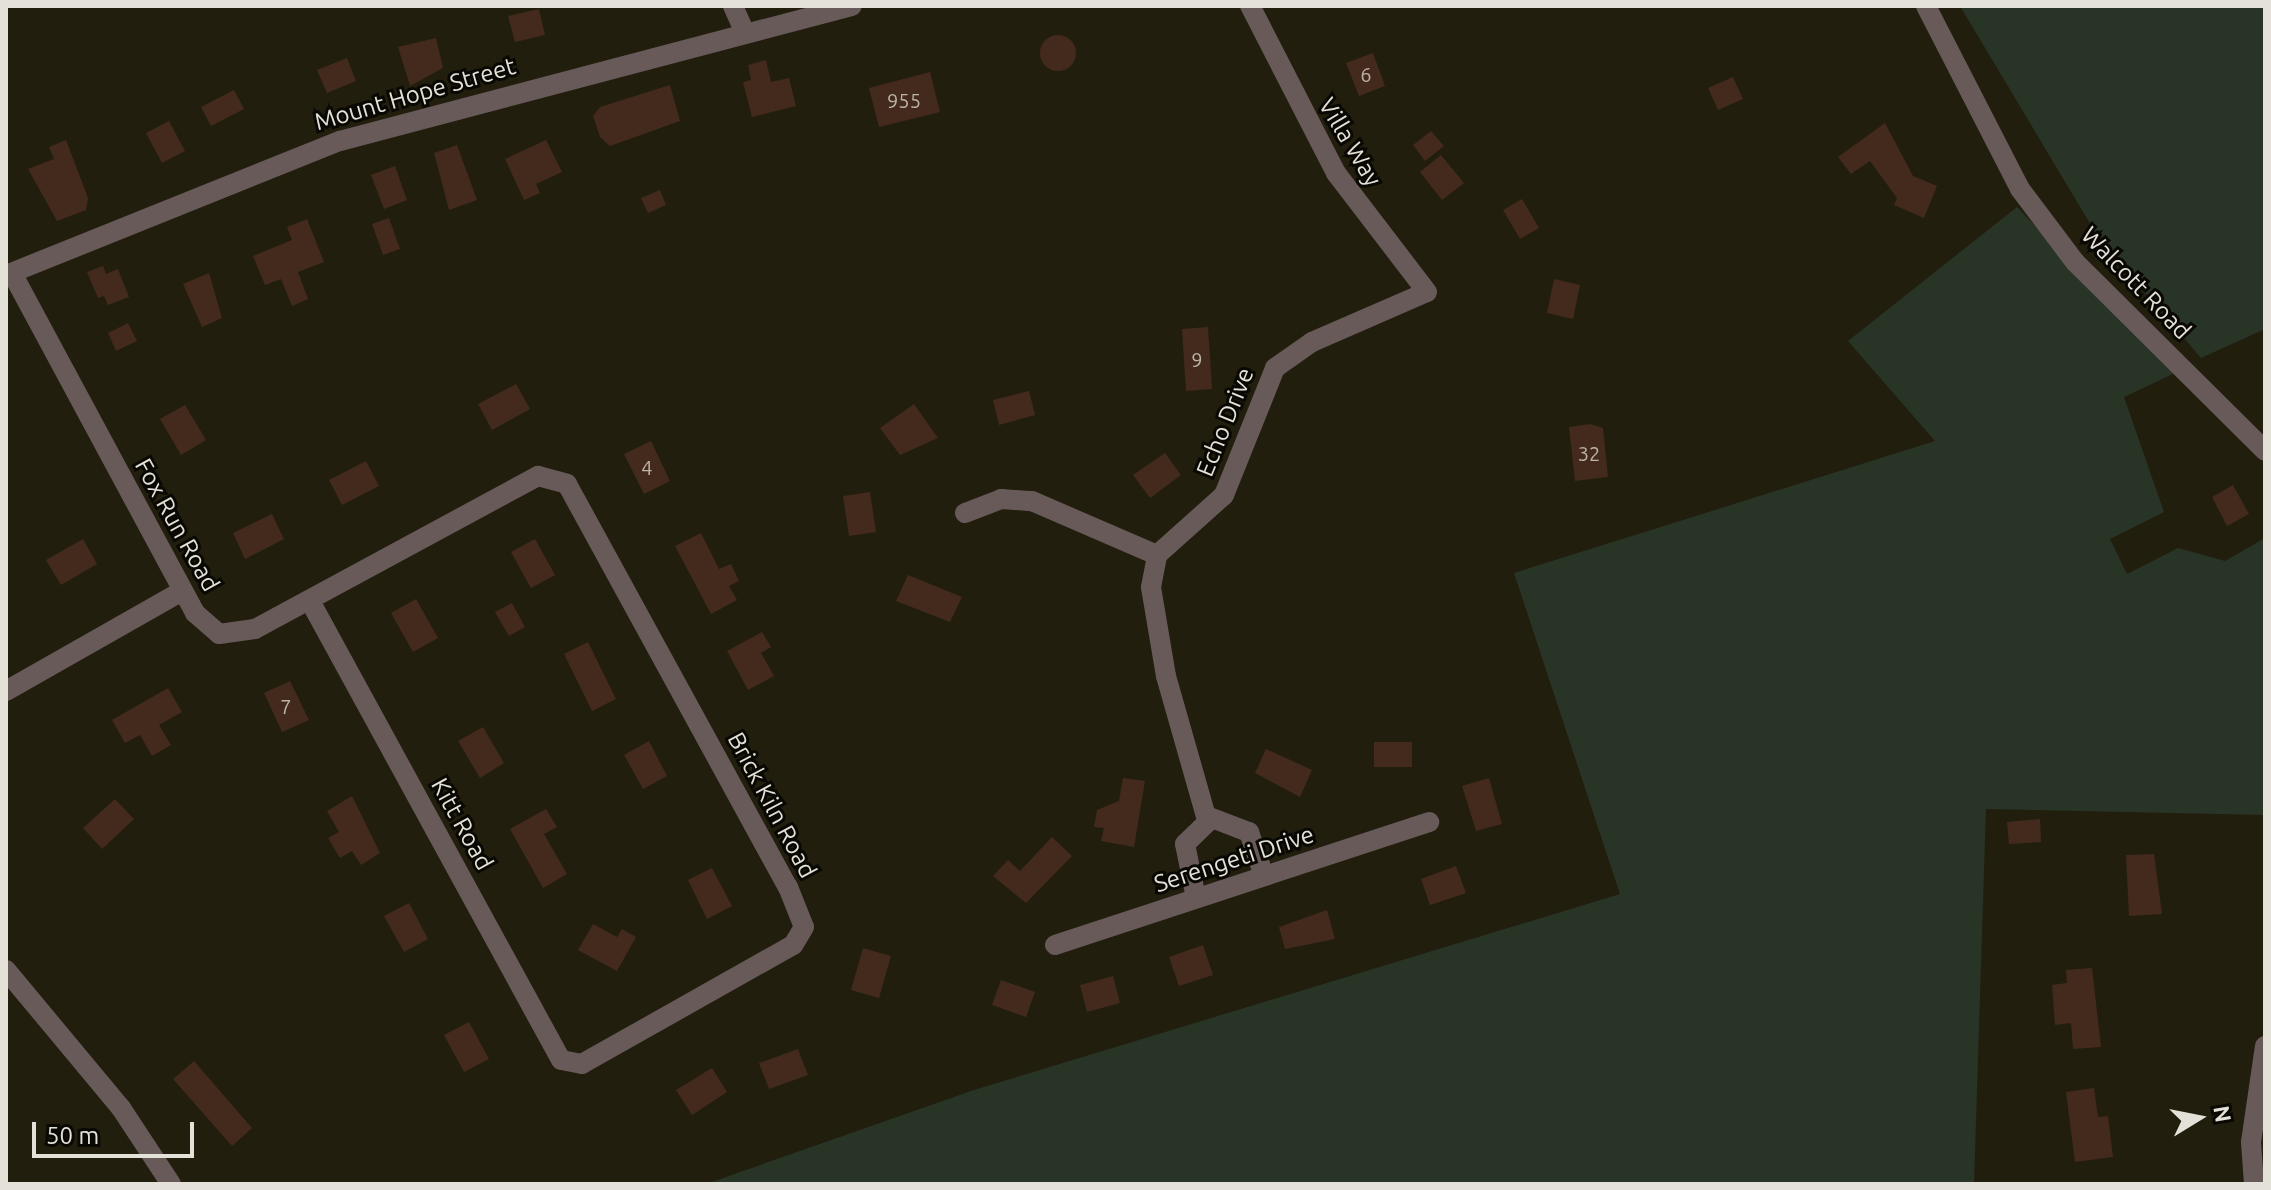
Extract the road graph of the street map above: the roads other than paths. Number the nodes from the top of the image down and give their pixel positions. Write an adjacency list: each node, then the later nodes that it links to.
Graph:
1 (733, 6): 5 (street)
2 (852, 6): 5 (street, Mount Hope Street)
3 (1250, 6): 7 (street, Villa Way)
4 (1926, 6): 8 (street, Walcott Road)
5 (745, 33): 6 (street, Mount Hope Street)
6 (9, 274): 12 (street, Fox Run Road)
7 (1427, 292): 11 (street, Echo Drive)
8 (2265, 451)
9 (554, 480): 13 (street, Fox Run Road); 22 (street, Brick Kiln Road)
10 (965, 513): 11 (street)
11 (1157, 555): 15 (street)
12 (182, 591): 13 (street, Fox Run Road); 14 (street)
13 (310, 601): 22 (street, Kitt Road)
14 (6, 691)
15 (1207, 820): 17 (street); 18 (street)
16 (1429, 822): 17 (street, Serengeti Drive)
17 (1264, 876): 18 (street, Serengeti Drive)
18 (1196, 898): 19 (street, Serengeti Drive)
19 (1055, 945)
20 (6, 970): 23 (street)
21 (2265, 1046): 24 (street)
22 (575, 1062)
23 (171, 1184)
24 (2254, 1184)

